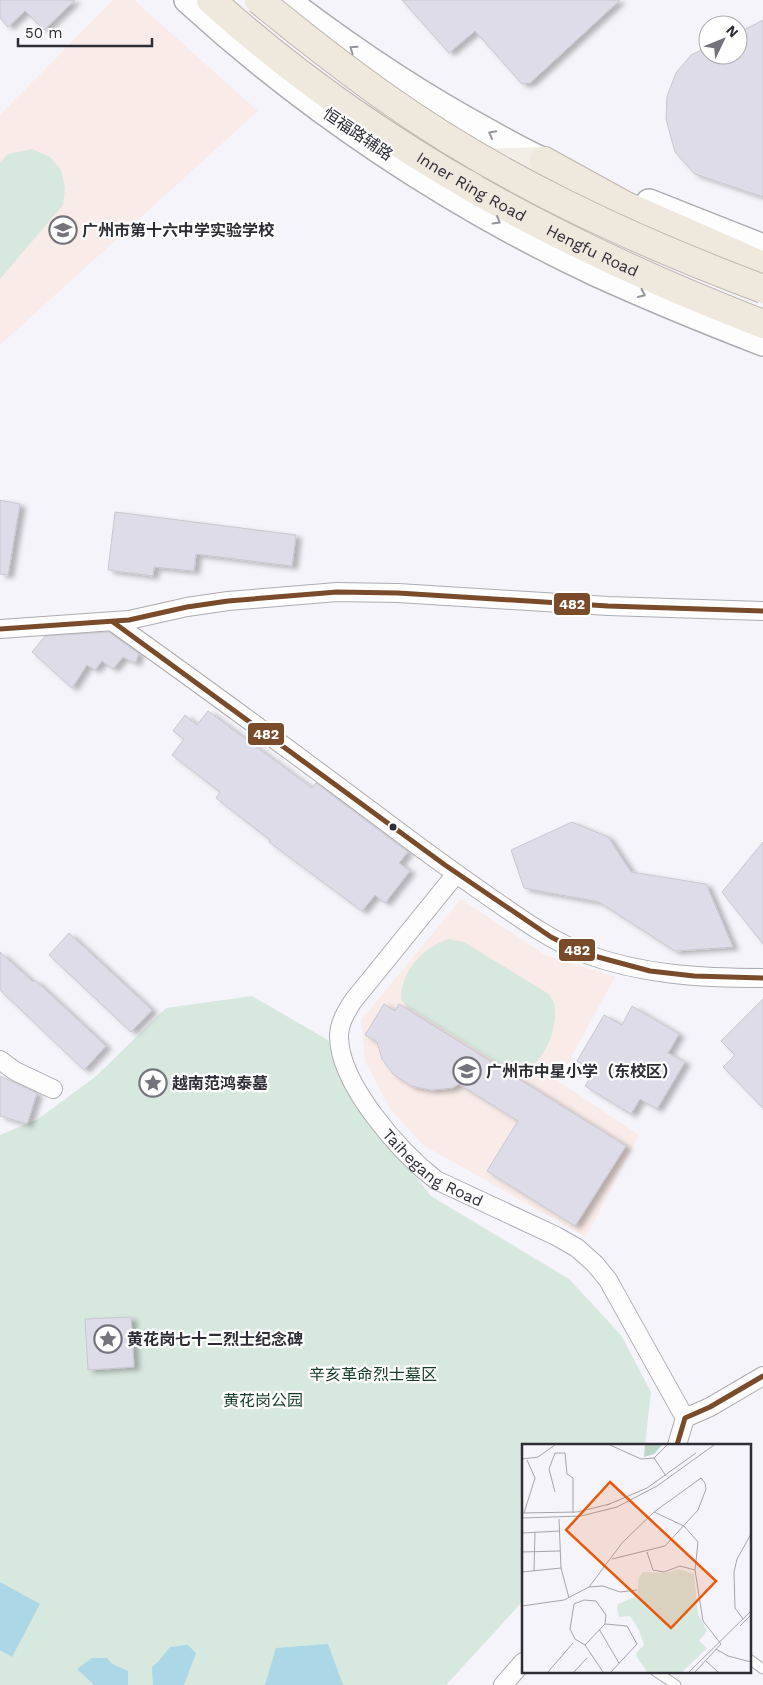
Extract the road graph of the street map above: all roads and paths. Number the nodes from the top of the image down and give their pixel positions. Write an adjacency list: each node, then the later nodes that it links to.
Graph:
1 (187, 0): 15 (main road, 恒福路辅路, one-way to 15)
2 (211, 0): 14 (highway, Inner Ring Road)
3 (215, 0): 13 (main road, Hengfu Road)
4 (254, 0): 8 (main road, Hengfu Road)
5 (259, 0): 11 (highway, Inner Ring Road, bridge)
6 (287, 0): 7 (main road, one-way to 6)
7 (544, 161): 8 (main road); 9 (main road); 10 (highway)
8 (483, 163): 12 (main road, Hengfu Road)
9 (763, 247)
10 (763, 266)
11 (763, 289)
12 (763, 294)
13 (763, 320)
14 (763, 324)
15 (763, 343)
16 (763, 611): 17 (street)
17 (113, 622): 18 (street); 19 (street)
18 (0, 629)
19 (456, 874): 20 (street); 24 (street, Taihegang Road)
20 (763, 978)
21 (0, 1060): 22 (street)
22 (53, 1089)
23 (763, 1376): 24 (street)
24 (685, 1418): 25 (street)
25 (677, 1444)
26 (750, 1660): 28 (lane)
27 (522, 1663): 30 (street)
28 (763, 1669)
29 (656, 1672): 31 (lane)
30 (503, 1685)
31 (676, 1685)

